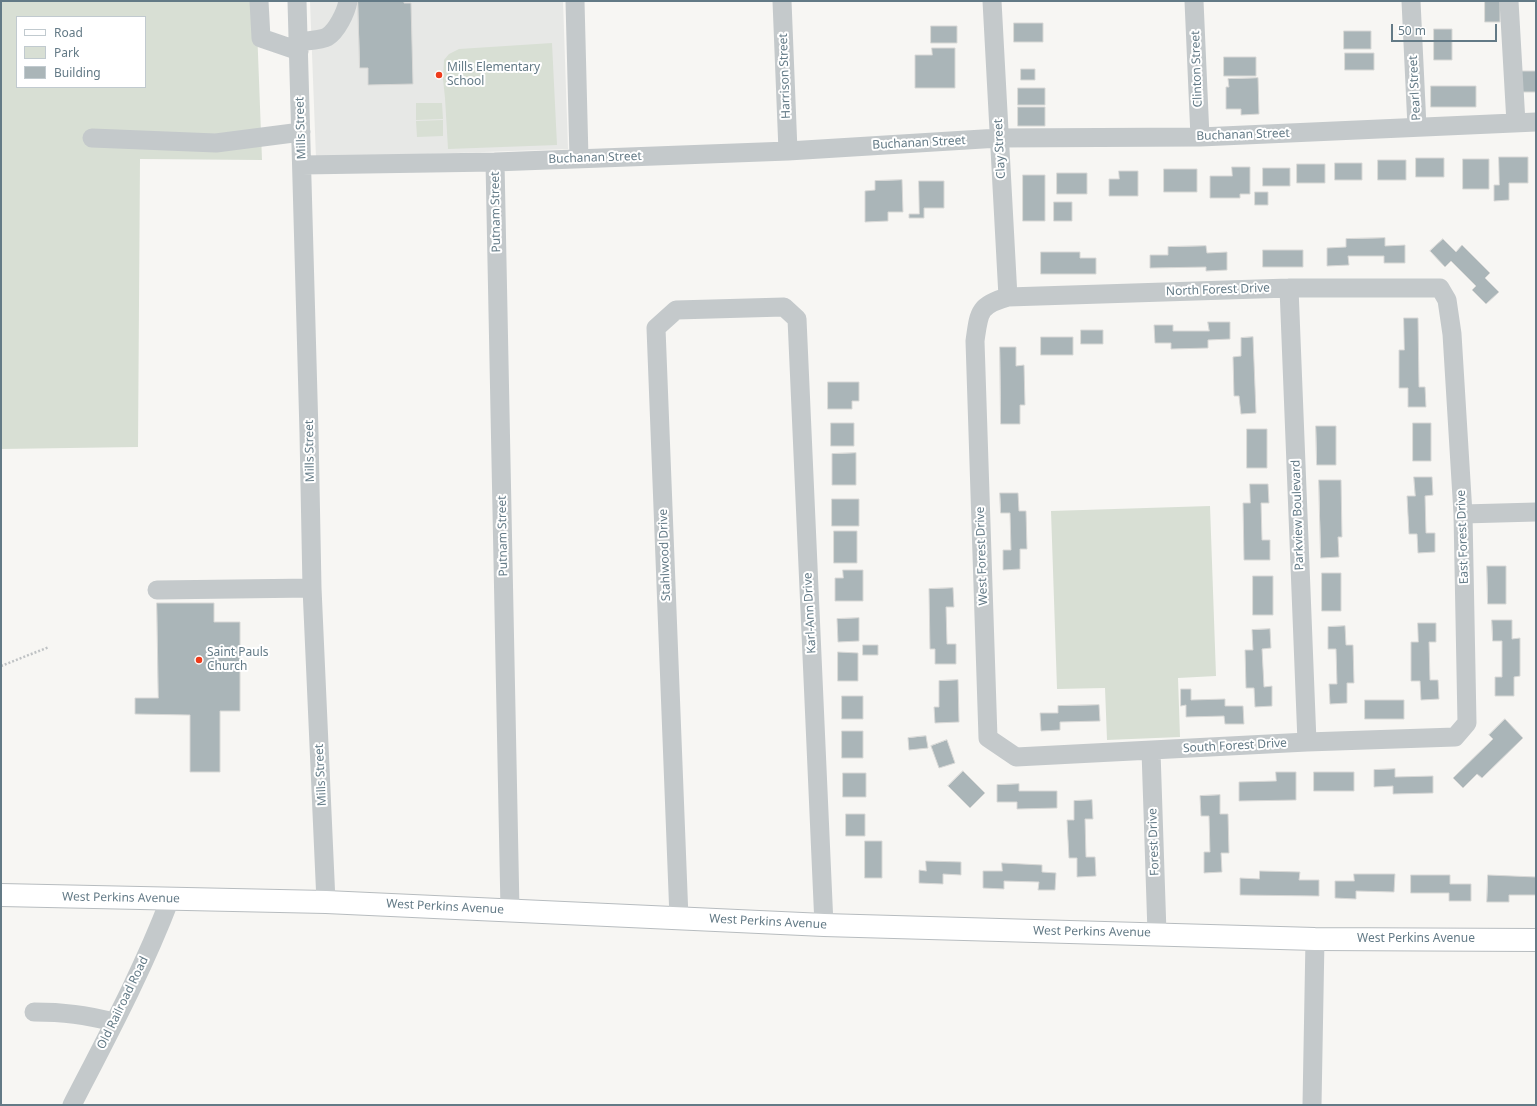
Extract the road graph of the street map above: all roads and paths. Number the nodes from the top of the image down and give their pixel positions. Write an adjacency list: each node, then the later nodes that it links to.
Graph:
1 (259, 1): 10 (street)
2 (298, 1): 10 (street, Mills Street)
3 (348, 1): 10 (street)
4 (574, 1): 19 (street)
5 (782, 1): 18 (street, Harrison Street)
6 (992, 1): 17 (street, Clay Street)
7 (1194, 1): 15 (street, Clinton Street)
8 (1411, 1): 13 (street, Pearl Street)
9 (1509, 1): 12 (street)
10 (299, 47): 14 (street, Mills Street)
11 (1536, 122): 12 (street, Buchanan Street)
12 (1516, 123): 13 (street, Buchanan Street)
13 (1417, 127): 15 (street, Buchanan Street)
14 (301, 132): 16 (street); 21 (street, Mills Street)
15 (1200, 137): 17 (street, Buchanan Street)
16 (92, 138)
17 (999, 138): 18 (street, Buchanan Street); 23 (street, Clay Street)
18 (788, 151): 19 (street, Buchanan Street)
19 (579, 158): 20 (street, Buchanan Street)
20 (495, 162): 21 (street, Buchanan Street); 40 (street, Putnam Street)
21 (302, 165): 29 (street, Mills Street)
22 (1289, 288): 23 (street, North Forest Drive); 25 (street, North Forest Drive); 34 (street, Parkview Boulevard)
23 (1008, 298): 26 (street, North Forest Drive)
24 (784, 307): 41 (street, Stahlwood Drive); 42 (street, Karl-Ann Drive)
25 (1452, 334): 28 (street, East Forest Drive)
26 (975, 341): 36 (street, West Forest Drive)
27 (1536, 512): 28 (street)
28 (1463, 514): 33 (street, East Forest Drive)
29 (312, 588): 30 (street); 39 (street, Mills Street)
30 (157, 590)
31 (49, 647): 32 (path)
32 (1, 666)
33 (1455, 737): 34 (street, South Forest Drive)
34 (1307, 742): 35 (street, South Forest Drive)
35 (1151, 751): 36 (street, South Forest Drive); 43 (street, Forest Drive)
36 (1016, 757)
37 (1, 895): 38 (main road, West Perkins Avenue)
38 (170, 899): 39 (main road, West Perkins Avenue); 47 (street, Old Railroad Road)
39 (326, 902): 40 (main road, West Perkins Avenue)
40 (510, 910): 41 (main road, West Perkins Avenue)
41 (679, 918): 42 (main road, West Perkins Avenue)
42 (824, 925): 43 (main road, West Perkins Avenue)
43 (1157, 933): 44 (main road, West Perkins Avenue)
44 (1315, 938): 45 (main road, West Perkins Avenue); 49 (street)
45 (1536, 940)
46 (34, 1012): 47 (street)
47 (114, 1022): 48 (street, Old Railroad Road)
48 (72, 1105)
49 (1312, 1105)

